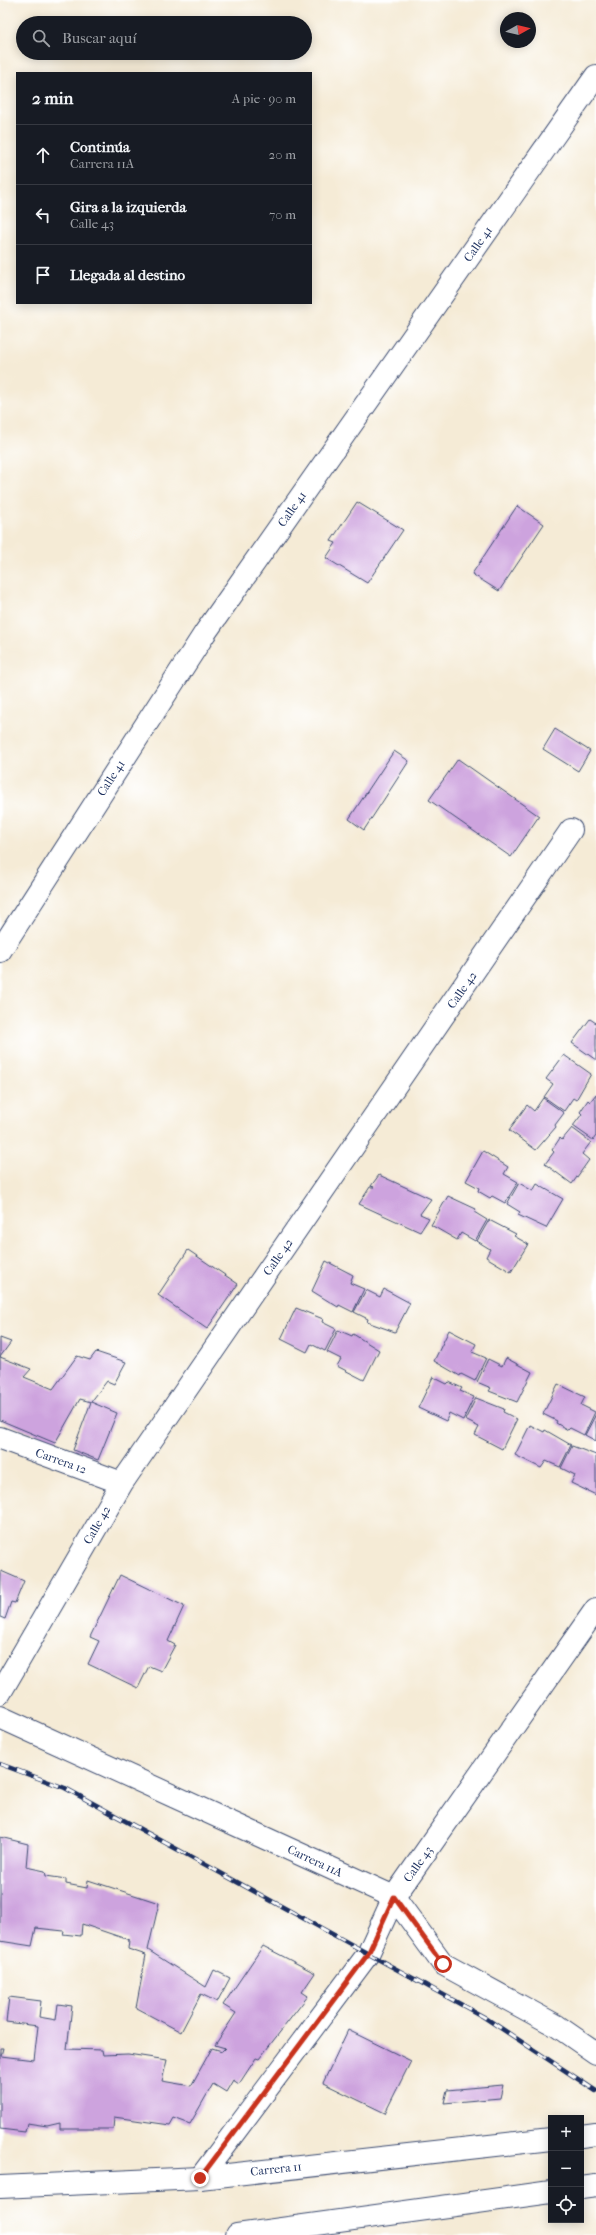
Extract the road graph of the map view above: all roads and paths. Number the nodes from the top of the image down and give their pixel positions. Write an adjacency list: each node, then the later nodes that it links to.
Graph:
1 (596, 76): 3 (street, Calle 41)
2 (572, 830): 5 (street, Calle 42)
3 (0, 951)
4 (0, 1438): 5 (street, Carrera 12)
5 (122, 1483): 7 (street, Calle 42)
6 (596, 1609): 9 (street, Calle 43)
7 (0, 1693)
8 (0, 1717): 9 (street, Carrera 11A)
9 (394, 1897): 10 (street, Carrera 11A); 14 (street, Calle 43)
10 (596, 2052)
11 (596, 2134): 12 (street)
12 (584, 2136)
13 (548, 2139): 14 (street, Carrera 11)
14 (200, 2178): 16 (street, Carrera 11)
15 (596, 2186): 17 (street)
16 (0, 2187)
17 (584, 2188)
18 (548, 2192): 19 (street)
19 (237, 2235)

